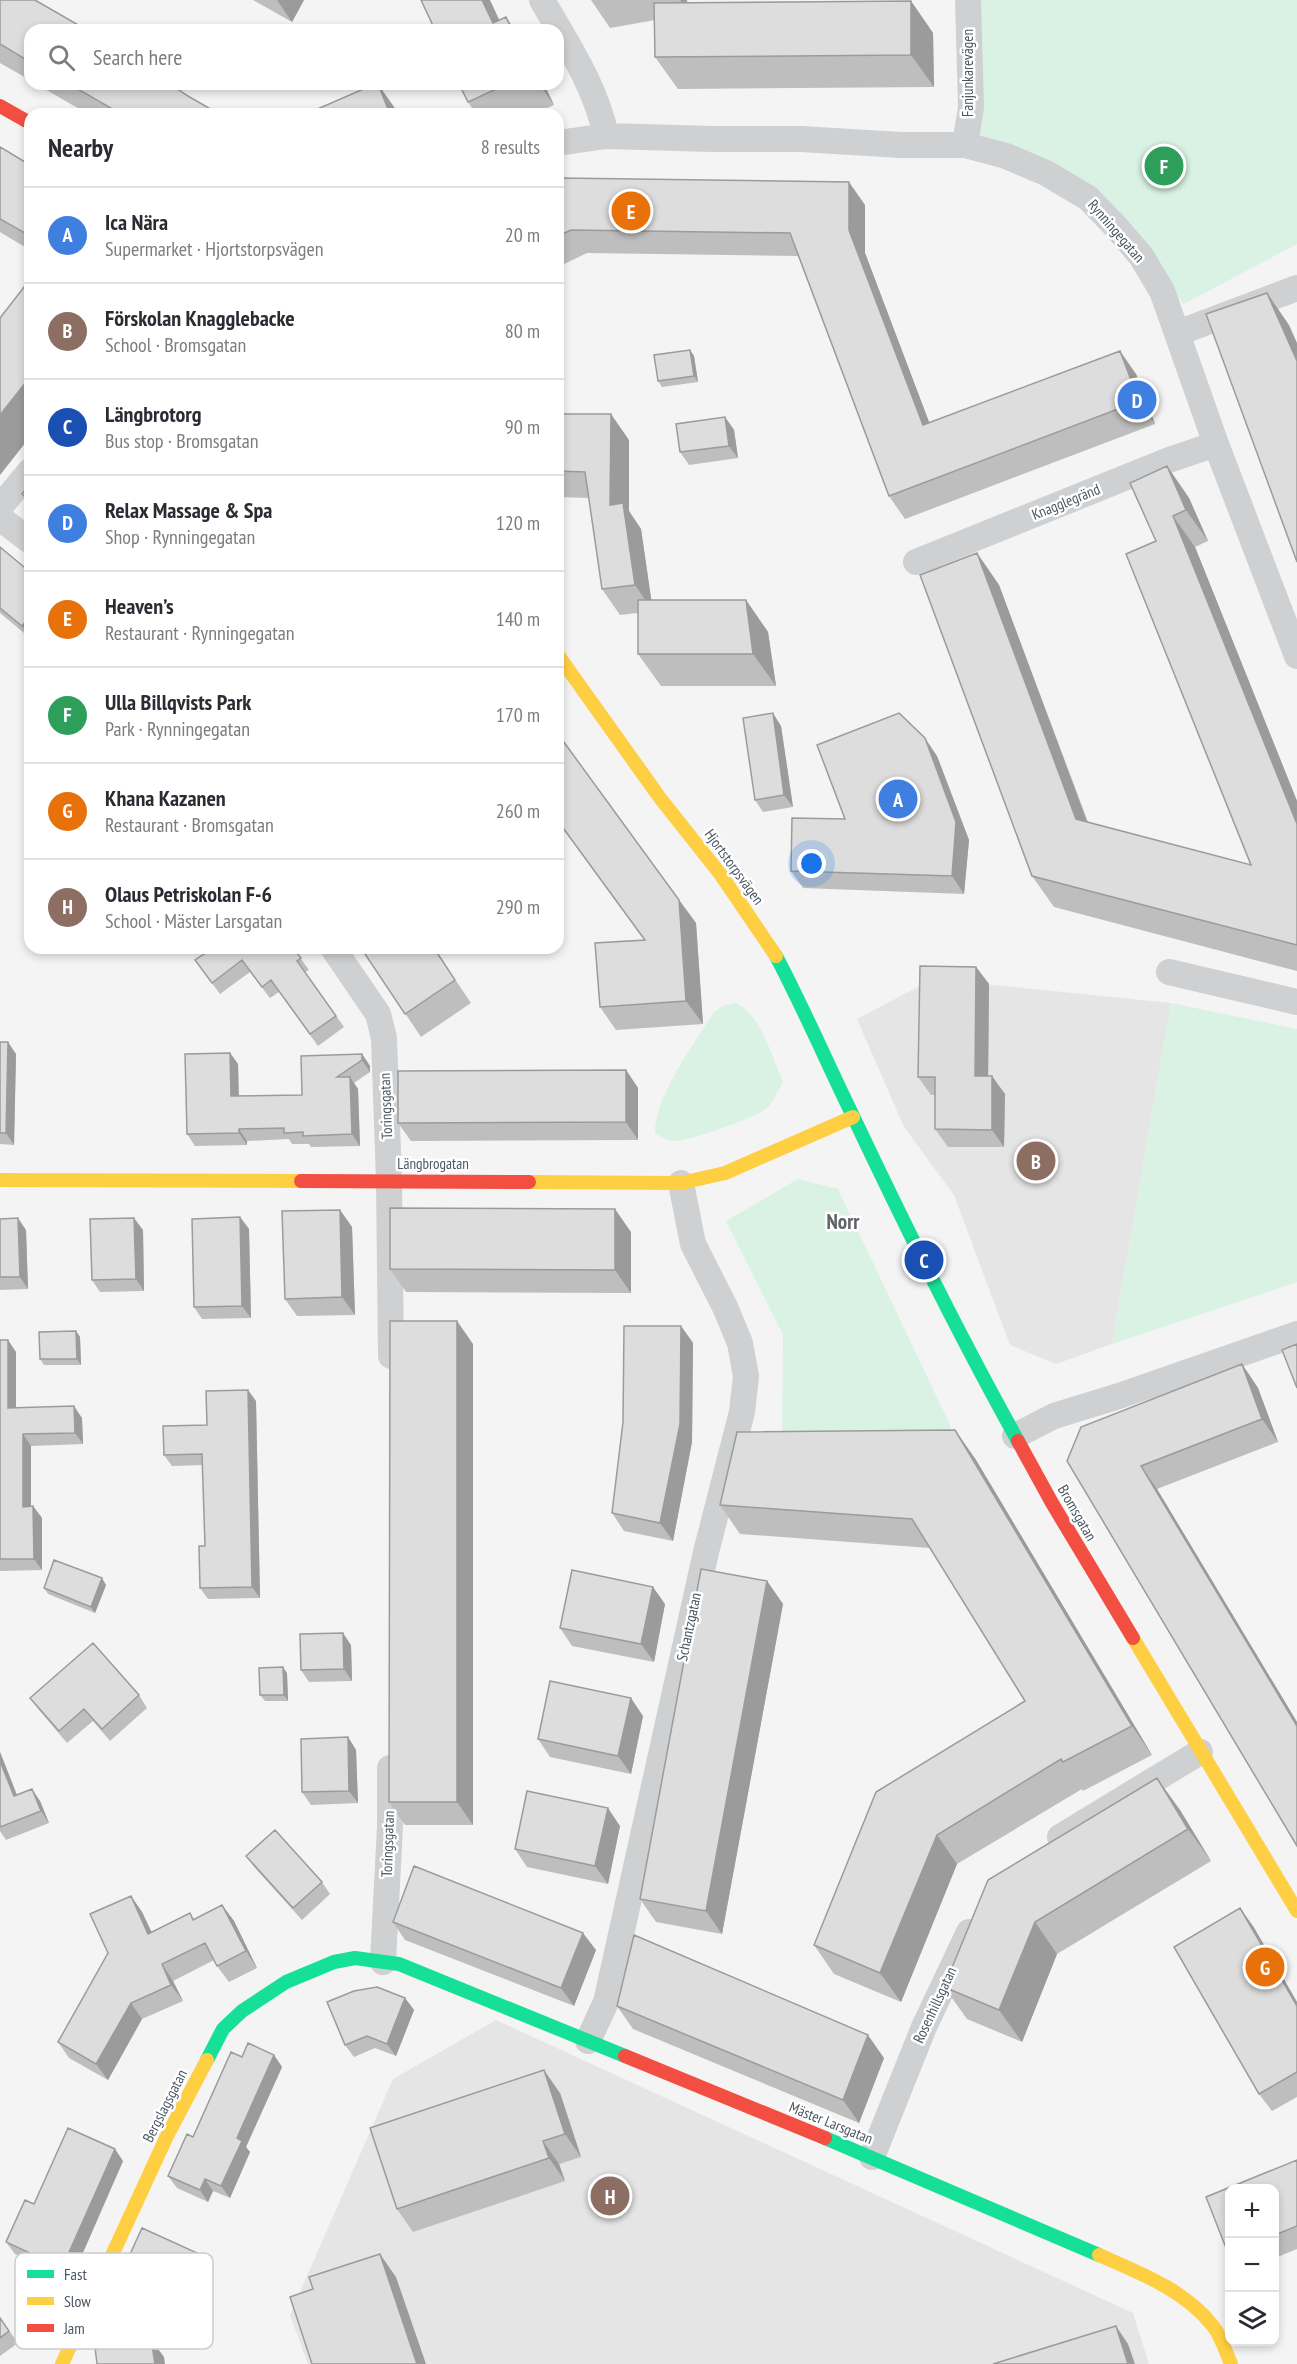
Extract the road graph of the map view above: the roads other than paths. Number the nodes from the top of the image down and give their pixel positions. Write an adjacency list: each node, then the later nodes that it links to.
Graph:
1 (542, 0): 3 (street)
2 (968, 0): 9 (street, Fanjunkarevägen)
3 (556, 24)
4 (564, 38): 7 (street)
5 (0, 106): 6 (street)
6 (24, 120)
7 (606, 136): 8 (street, Rynningegatan); 9 (street, Rynningegatan)
8 (564, 142)
9 (965, 145): 11 (street, Rynningegatan)
10 (1297, 288): 11 (street)
11 (1178, 333): 12 (street, Rynningegatan)
12 (1216, 444): 17 (street, Knagglegränd); 18 (street, Rynningegatan)
13 (24, 478): 14 (street)
14 (0, 507)
15 (0, 518): 16 (street)
16 (24, 536)
17 (916, 562)
18 (1297, 656)
19 (564, 663): 23 (street, Hjortstorpsvägen)
20 (337, 954): 25 (street, Toringsgatan)
21 (1168, 972): 22 (street)
22 (1297, 1002)
23 (853, 1118): 26 (street, Längbrogatan); 29 (street, Bromsgatan)
24 (0, 1180): 25 (street, Längbrogatan)
25 (389, 1181): 26 (street, Längbrogatan); 28 (street, Toringsgatan)
26 (681, 1183): 36 (street, Schantzgatan)
27 (1297, 1334): 29 (street)
28 (391, 1374)
29 (1015, 1436): 31 (street, Bromsgatan)
30 (390, 1742): 35 (street, Toringsgatan)
31 (1200, 1752): 32 (street); 33 (street, Bromsgatan)
32 (1043, 1848)
33 (1297, 1911)
34 (977, 1915): 37 (street, Rosenhillsgatan)
35 (383, 1962): 36 (street, Mäster Larsgatan); 38 (street, Bergslagsgatan)
36 (588, 2041): 37 (street, Mäster Larsgatan)
37 (872, 2157): 41 (street, Mäster Larsgatan)
38 (113, 2253)
39 (69, 2349): 40 (street, Bergslagsgatan)
40 (62, 2364)
41 (1231, 2364)

